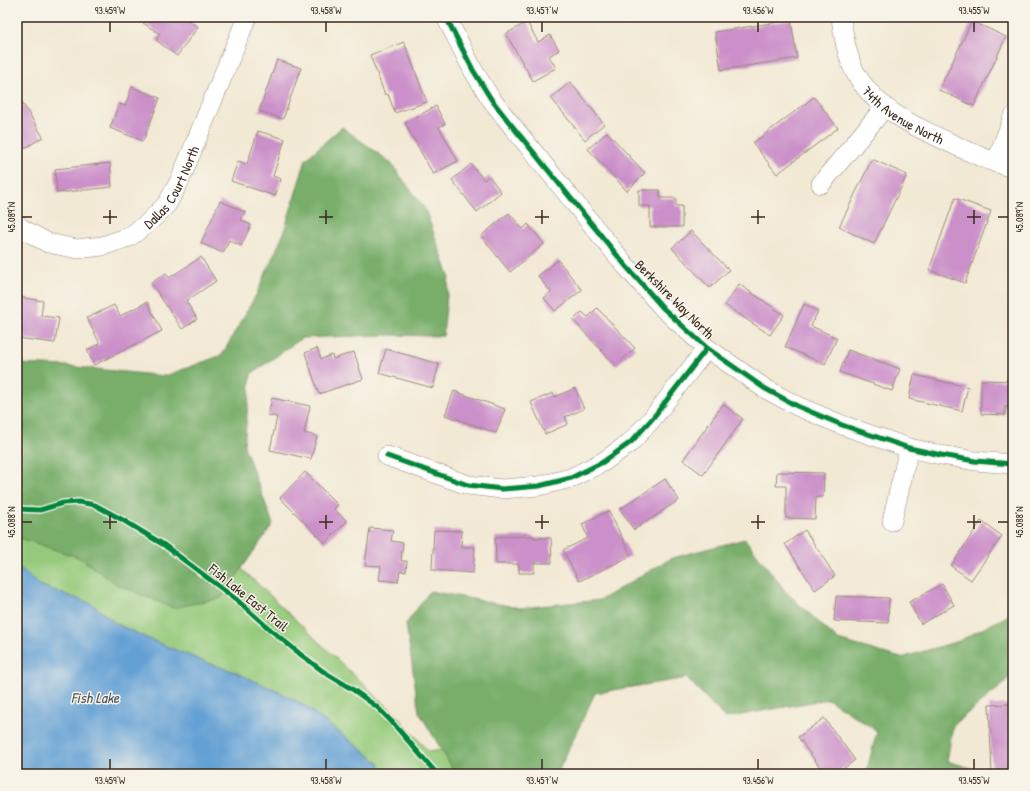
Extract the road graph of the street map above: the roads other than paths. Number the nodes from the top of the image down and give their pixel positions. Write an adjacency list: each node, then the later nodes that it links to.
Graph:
1 (247, 17): 8 (street, Dallas Court North)
2 (446, 17): 9 (street, Berkshire Way North)
3 (841, 17): 4 (street, 74th Avenue North)
4 (885, 107): 6 (street, 74th Avenue North); 7 (street)
5 (1013, 117): 6 (street)
6 (1004, 166)
7 (821, 184)
8 (17, 224)
9 (707, 348): 10 (street, Berkshire Way North); 11 (street)
10 (909, 448): 12 (street, Berkshire Way North); 13 (street)
11 (387, 456)
12 (1013, 464)
13 (892, 521)

